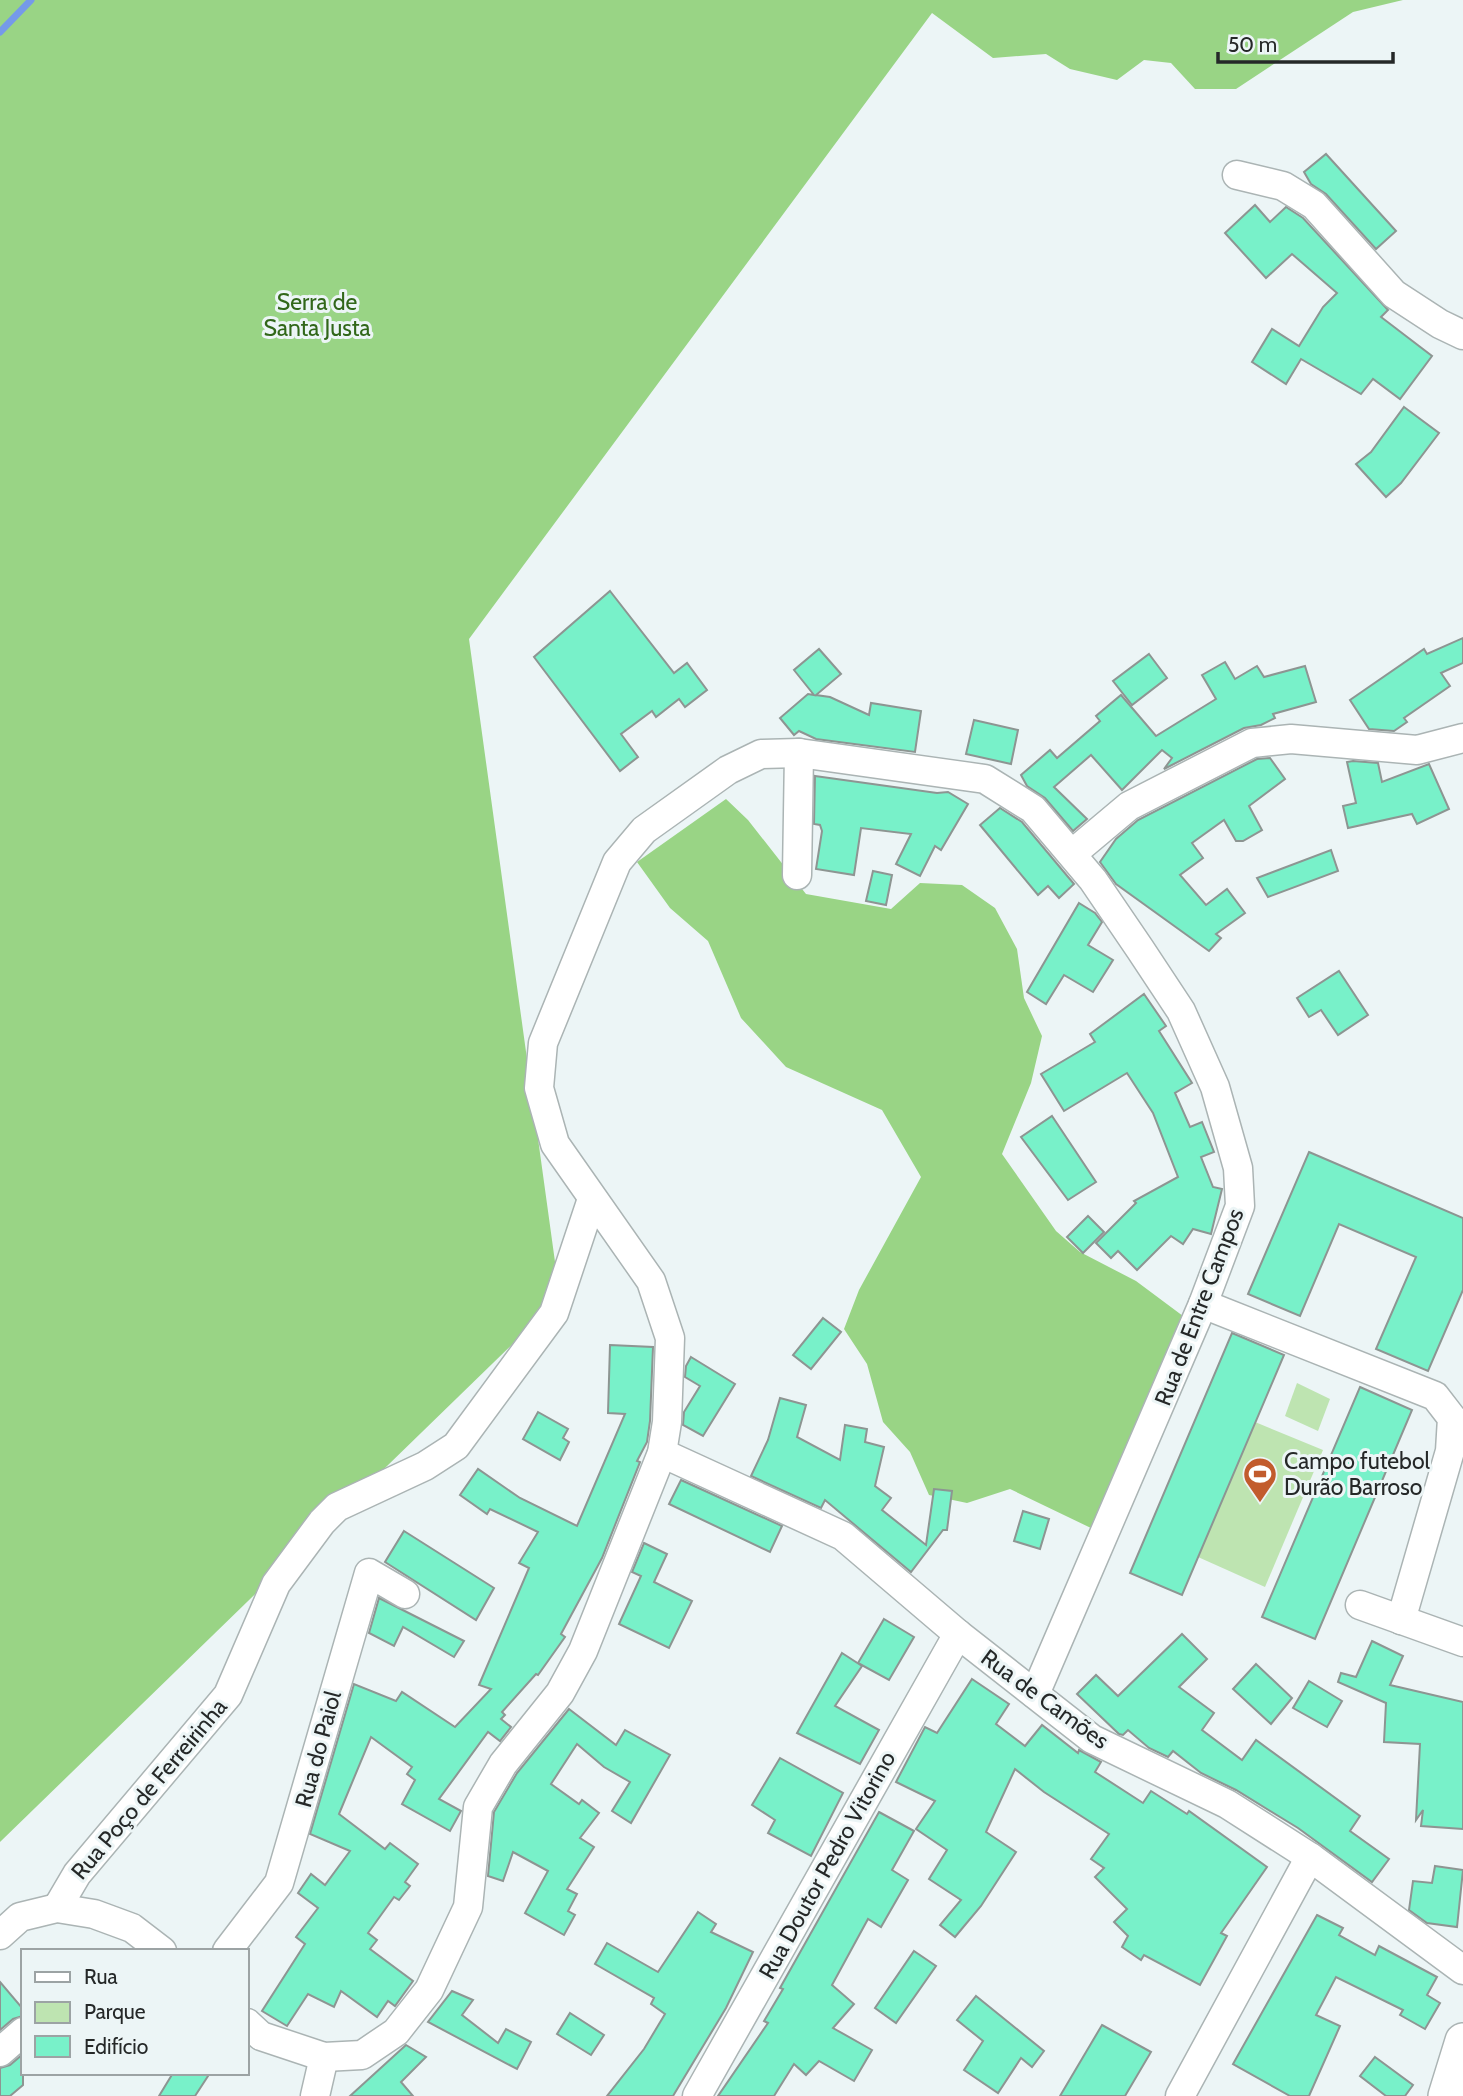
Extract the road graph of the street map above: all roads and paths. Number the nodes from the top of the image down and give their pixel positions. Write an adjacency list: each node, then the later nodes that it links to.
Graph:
1 (1237, 175): 2 (street)
2 (1463, 335)
3 (1463, 738): 5 (street)
4 (799, 753): 5 (street, Rua de Entre Campos); 6 (street); 7 (street, Rua de Entre Campos)
5 (1073, 853): 8 (street, Rua de Entre Campos)
6 (797, 875)
7 (592, 1199): 9 (street, Rua de Entre Campos); 17 (street, Rua Poço de Ferreirinha)
8 (1203, 1304): 12 (street); 15 (street, Rua de Entre Campos)
9 (662, 1453): 13 (street, Rua de Camões); 26 (street, Rua de Entre Campos)
10 (405, 1594): 20 (street, Rua do Paiol)
11 (1360, 1605): 12 (street)
12 (1401, 1620): 14 (street)
13 (958, 1634): 15 (street, Rua de Camões); 28 (street, Rua Doutor Pedro Vitorino)
14 (1463, 1642)
15 (1035, 1694): 16 (street, Rua de Camões)
16 (1310, 1857): 21 (street, Rua de Camões); 29 (street)
17 (57, 1908): 18 (street); 19 (street)
18 (0, 1935)
19 (159, 1949)
20 (229, 1949)
21 (1463, 1970)
22 (248, 2024): 26 (street)
23 (21, 2034): 25 (street)
24 (1463, 2040): 30 (street)
25 (0, 2052)
26 (324, 2057): 27 (street)
27 (315, 2096)
28 (697, 2096)
29 (1180, 2096)
30 (1446, 2096)

